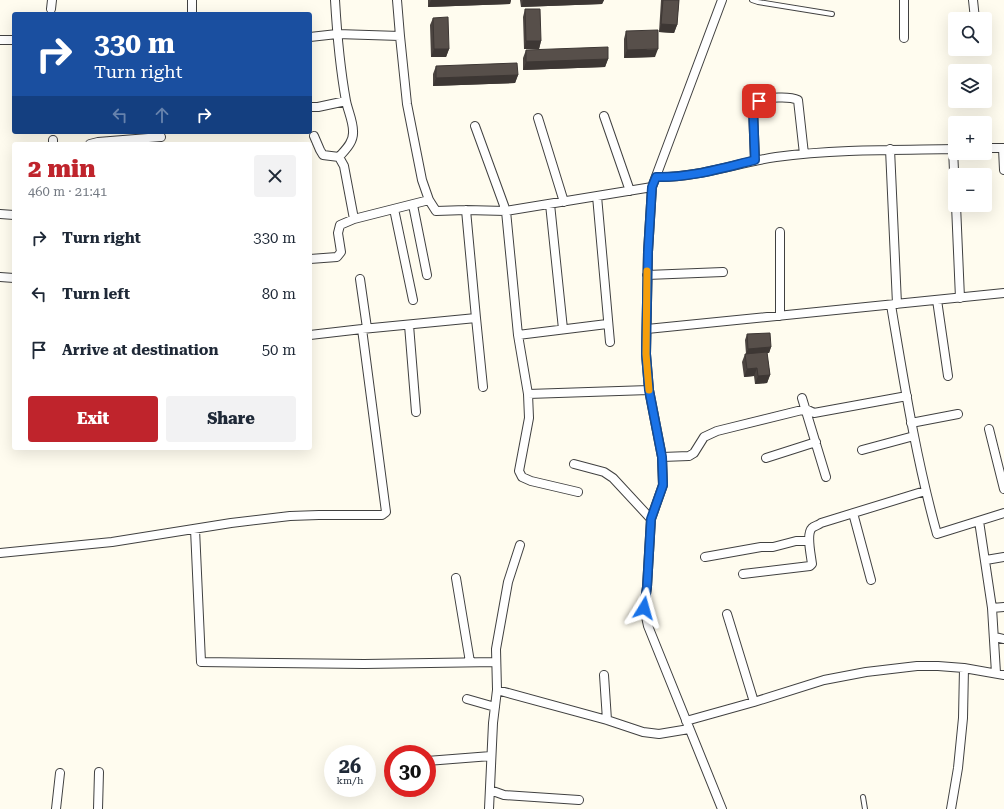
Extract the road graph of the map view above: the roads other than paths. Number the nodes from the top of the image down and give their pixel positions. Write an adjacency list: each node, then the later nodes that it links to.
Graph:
1 (52, 0): 9 (street)
2 (192, 0): 10 (street)
3 (335, 0): 13 (street)
4 (397, 0): 14 (street)
5 (722, 0): 35 (street)
6 (752, 0): 12 (lane)
7 (904, 0): 16 (street)
8 (973, 0): 11 (street)
9 (52, 9)
10 (192, 12)
11 (974, 12)
12 (832, 14)
13 (337, 34): 14 (street); 15 (street); 19 (street)
14 (400, 36): 39 (street)
15 (312, 37)
16 (904, 38)
17 (0, 40): 18 (street)
18 (12, 40)
19 (346, 101): 20 (street); 32 (street)
20 (312, 107)
21 (604, 116): 37 (street)
22 (538, 118): 40 (street)
23 (475, 126): 45 (street)
24 (314, 136): 32 (street)
25 (161, 138): 26 (street)
26 (98, 142)
27 (992, 148): 28 (street)
28 (1004, 148): 34 (street)
29 (890, 149): 30 (street); 31 (street); 62 (street)
30 (948, 149)
31 (804, 154): 33 (street); 33 (street)
32 (338, 157): 49 (street)
33 (755, 160): 35 (street)
34 (1004, 170)
35 (656, 177): 36 (street)
36 (652, 187): 37 (street); 54 (street)
37 (630, 191): 38 (street)
38 (597, 196): 40 (street); 66 (street)
39 (429, 200): 42 (street); 44 (street)
40 (564, 202): 41 (street)
41 (550, 204): 45 (street); 68 (street)
42 (413, 205): 43 (street); 53 (street)
43 (394, 209): 49 (street); 60 (street)
44 (466, 210): 45 (street); 64 (street)
45 (506, 211): 71 (street)
46 (956, 212): 59 (street)
47 (0, 214): 48 (street)
48 (12, 215)
49 (354, 219): 51 (street)
50 (780, 232): 63 (street)
51 (312, 259)
52 (723, 272): 54 (street)
53 (427, 275)
54 (647, 275): 69 (street)
55 (0, 278): 56 (street)
56 (12, 278)
57 (360, 279): 67 (street)
58 (1004, 293): 59 (street)
59 (960, 298): 61 (street)
60 (413, 300)
61 (937, 300): 62 (street); 73 (street)
62 (894, 305): 63 (street); 77 (street)
63 (780, 316): 69 (street)
64 (476, 318): 65 (street); 74 (street)
65 (409, 324): 67 (street); 80 (street)
66 (607, 324): 68 (street); 72 (street)
67 (364, 328): 70 (street); 98 (street)
68 (563, 329): 71 (street)
69 (647, 329): 75 (street)
70 (312, 335)
71 (518, 335): 76 (street)
72 (610, 342)
73 (948, 376)
74 (483, 387)
75 (649, 390): 76 (street); 87 (street)
76 (528, 394): 93 (street)
77 (906, 396): 79 (street); 82 (street)
78 (802, 398): 79 (street)
79 (806, 410): 85 (street); 87 (street)
80 (416, 412)
81 (958, 414): 82 (street)
82 (911, 423): 84 (street)
83 (989, 429): 91 (street)
84 (914, 436): 86 (street); 92 (street)
85 (816, 442): 88 (street); 90 (street)
86 (862, 450)
87 (662, 457): 96 (street)
88 (766, 458)
89 (574, 464): 96 (street)
90 (826, 477)
91 (1004, 489)
92 (925, 491): 94 (street); 97 (street)
93 (578, 492)
94 (853, 513): 99 (street); 107 (street)
95 (1004, 513): 97 (street)
96 (651, 519): 123 (street)
97 (979, 521): 104 (street)
98 (195, 529): 101 (street); 113 (street)
99 (809, 541): 102 (street); 105 (street)
100 (520, 545): 114 (street)
101 (0, 553)
102 (705, 557)
103 (1004, 557): 104 (street)
104 (986, 560): 109 (street)
105 (742, 574)
106 (456, 578): 113 (street)
107 (871, 580)
108 (1004, 607): 109 (street)
109 (992, 608): 111 (street)
110 (727, 614): 120 (street)
111 (995, 637): 112 (street); 116 (street)
112 (1004, 639)
113 (470, 662): 114 (street)
114 (496, 662): 118 (street)
115 (964, 668): 116 (street); 120 (street); 136 (street)
116 (1000, 674)
117 (604, 675): 122 (street)
118 (497, 690): 121 (street); 122 (street)
119 (467, 699): 121 (street)
120 (754, 702): 123 (street)
121 (495, 707): 124 (street)
122 (607, 720): 123 (street)
123 (688, 725): 134 (street)
124 (491, 756): 125 (street); 128 (street)
125 (436, 760)
126 (99, 772): 132 (street)
127 (60, 773): 131 (street)
128 (490, 790): 130 (street); 133 (street)
129 (863, 797): 135 (lane)
130 (579, 800)
131 (56, 809)
132 (98, 809)
133 (489, 809)
134 (722, 809)
135 (865, 809)
136 (951, 809)

